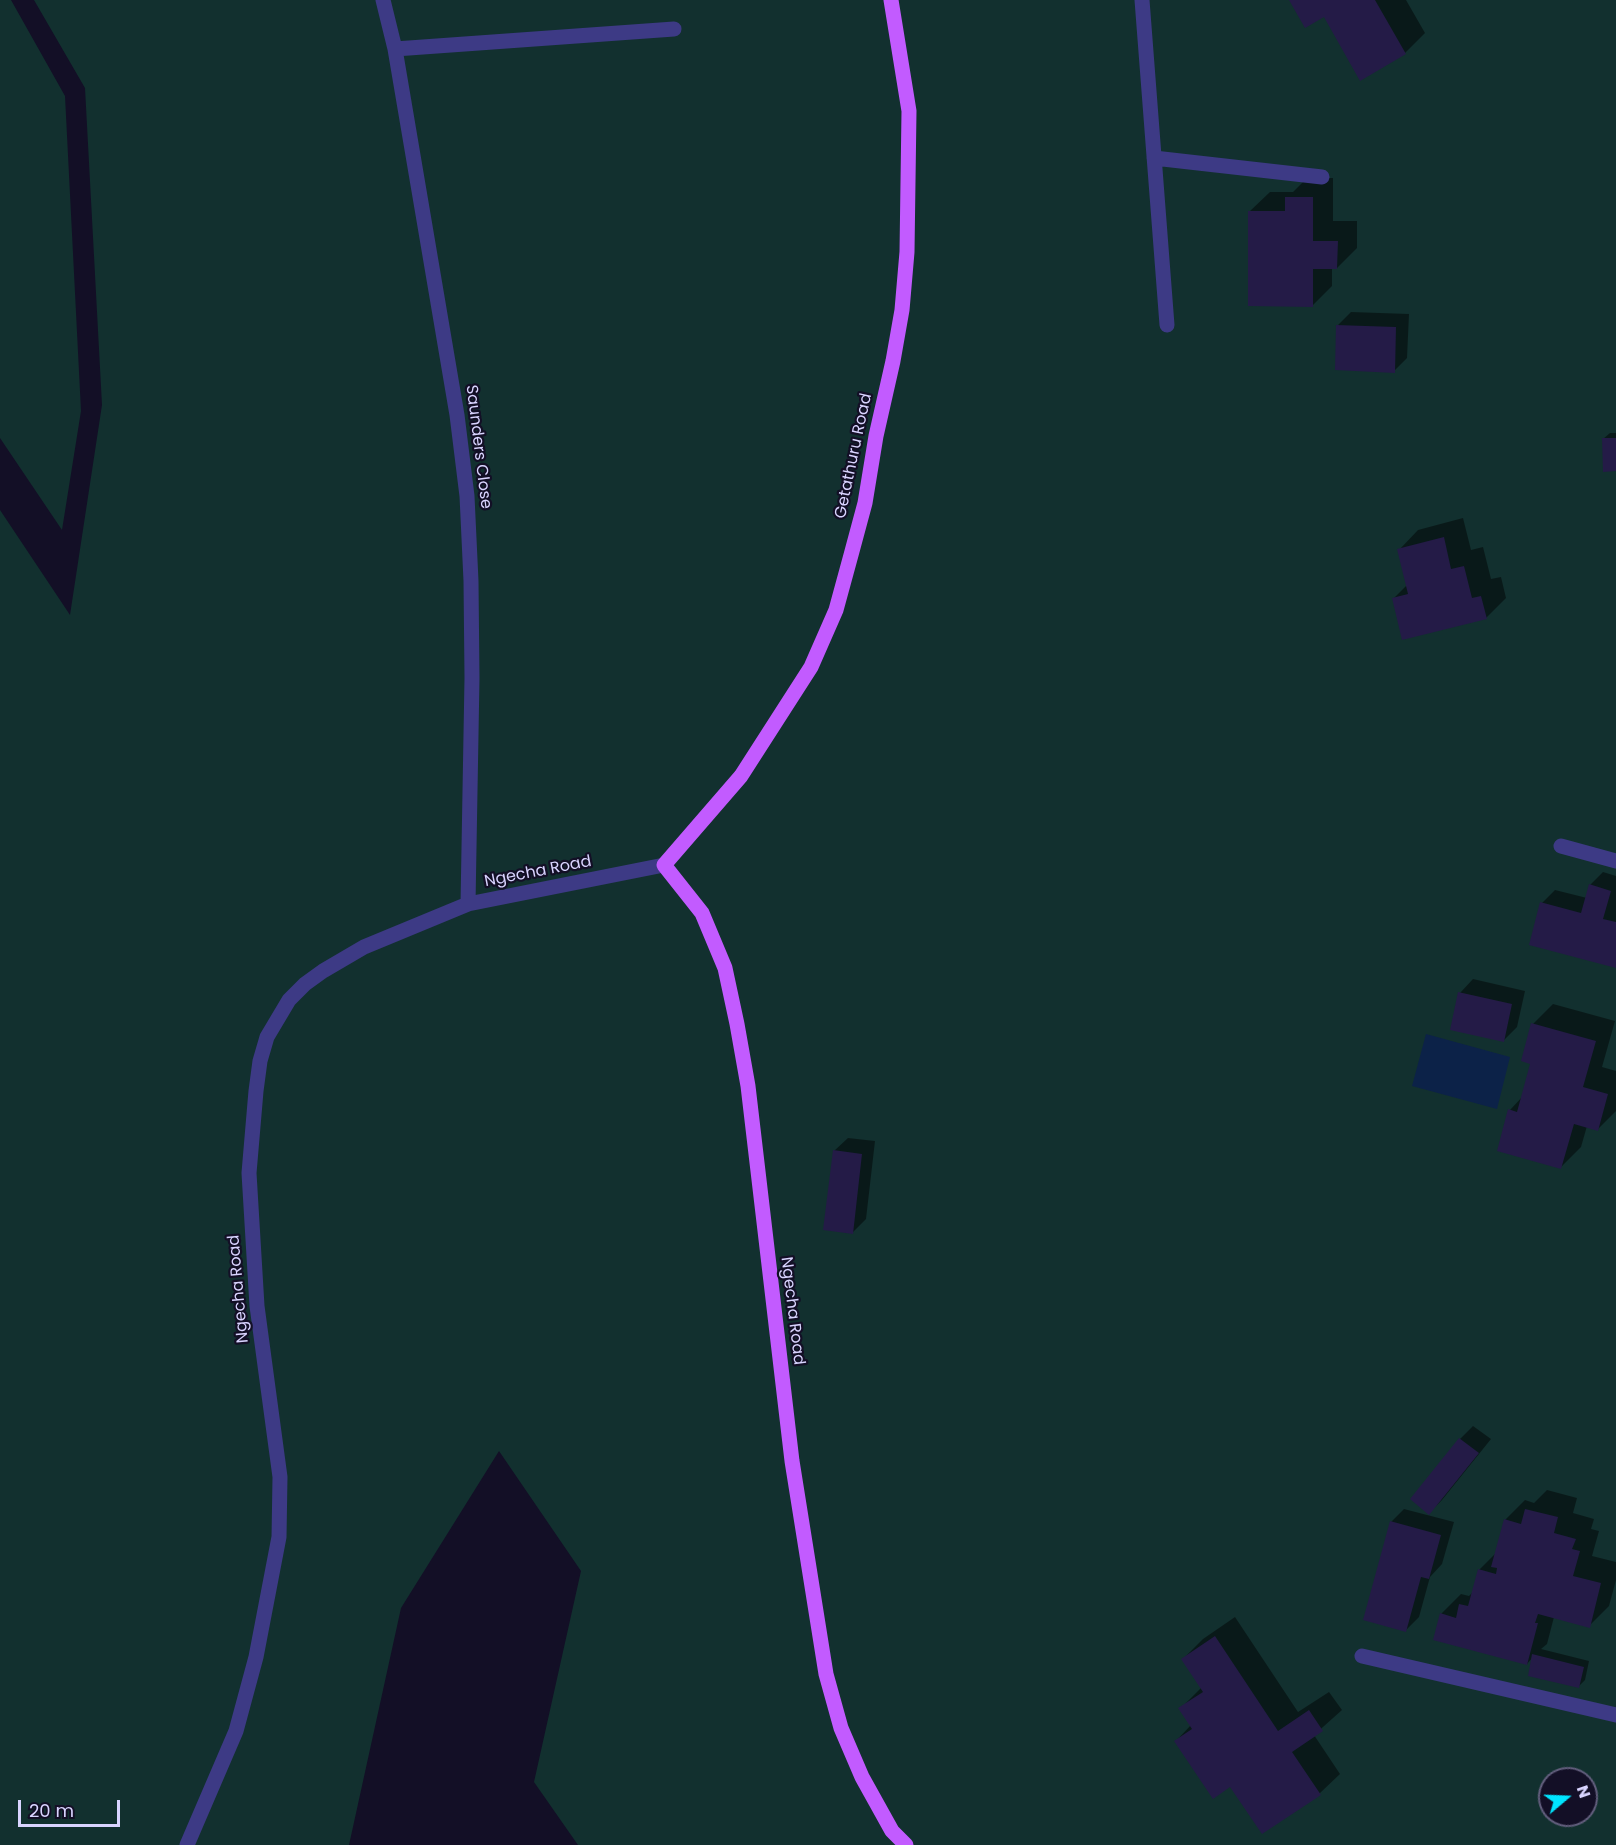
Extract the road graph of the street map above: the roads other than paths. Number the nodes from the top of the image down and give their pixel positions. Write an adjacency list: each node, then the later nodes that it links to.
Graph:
1 (383, 0): 5 (street, Saunders Close)
2 (891, 0): 11 (main road, Getathuru Road)
3 (1142, 0): 6 (street)
4 (674, 28): 5 (street)
5 (395, 49): 12 (street, Saunders Close)
6 (1154, 158): 7 (street); 8 (street)
7 (1322, 177)
8 (1167, 325)
9 (1561, 846): 10 (street)
10 (1616, 861)
11 (664, 865): 12 (street, Ngecha Road); 16 (main road, Ngecha Road)
12 (468, 904): 15 (street, Ngecha Road)
13 (1362, 1656): 14 (street)
14 (1616, 1715)
15 (187, 1845)
16 (906, 1845)

